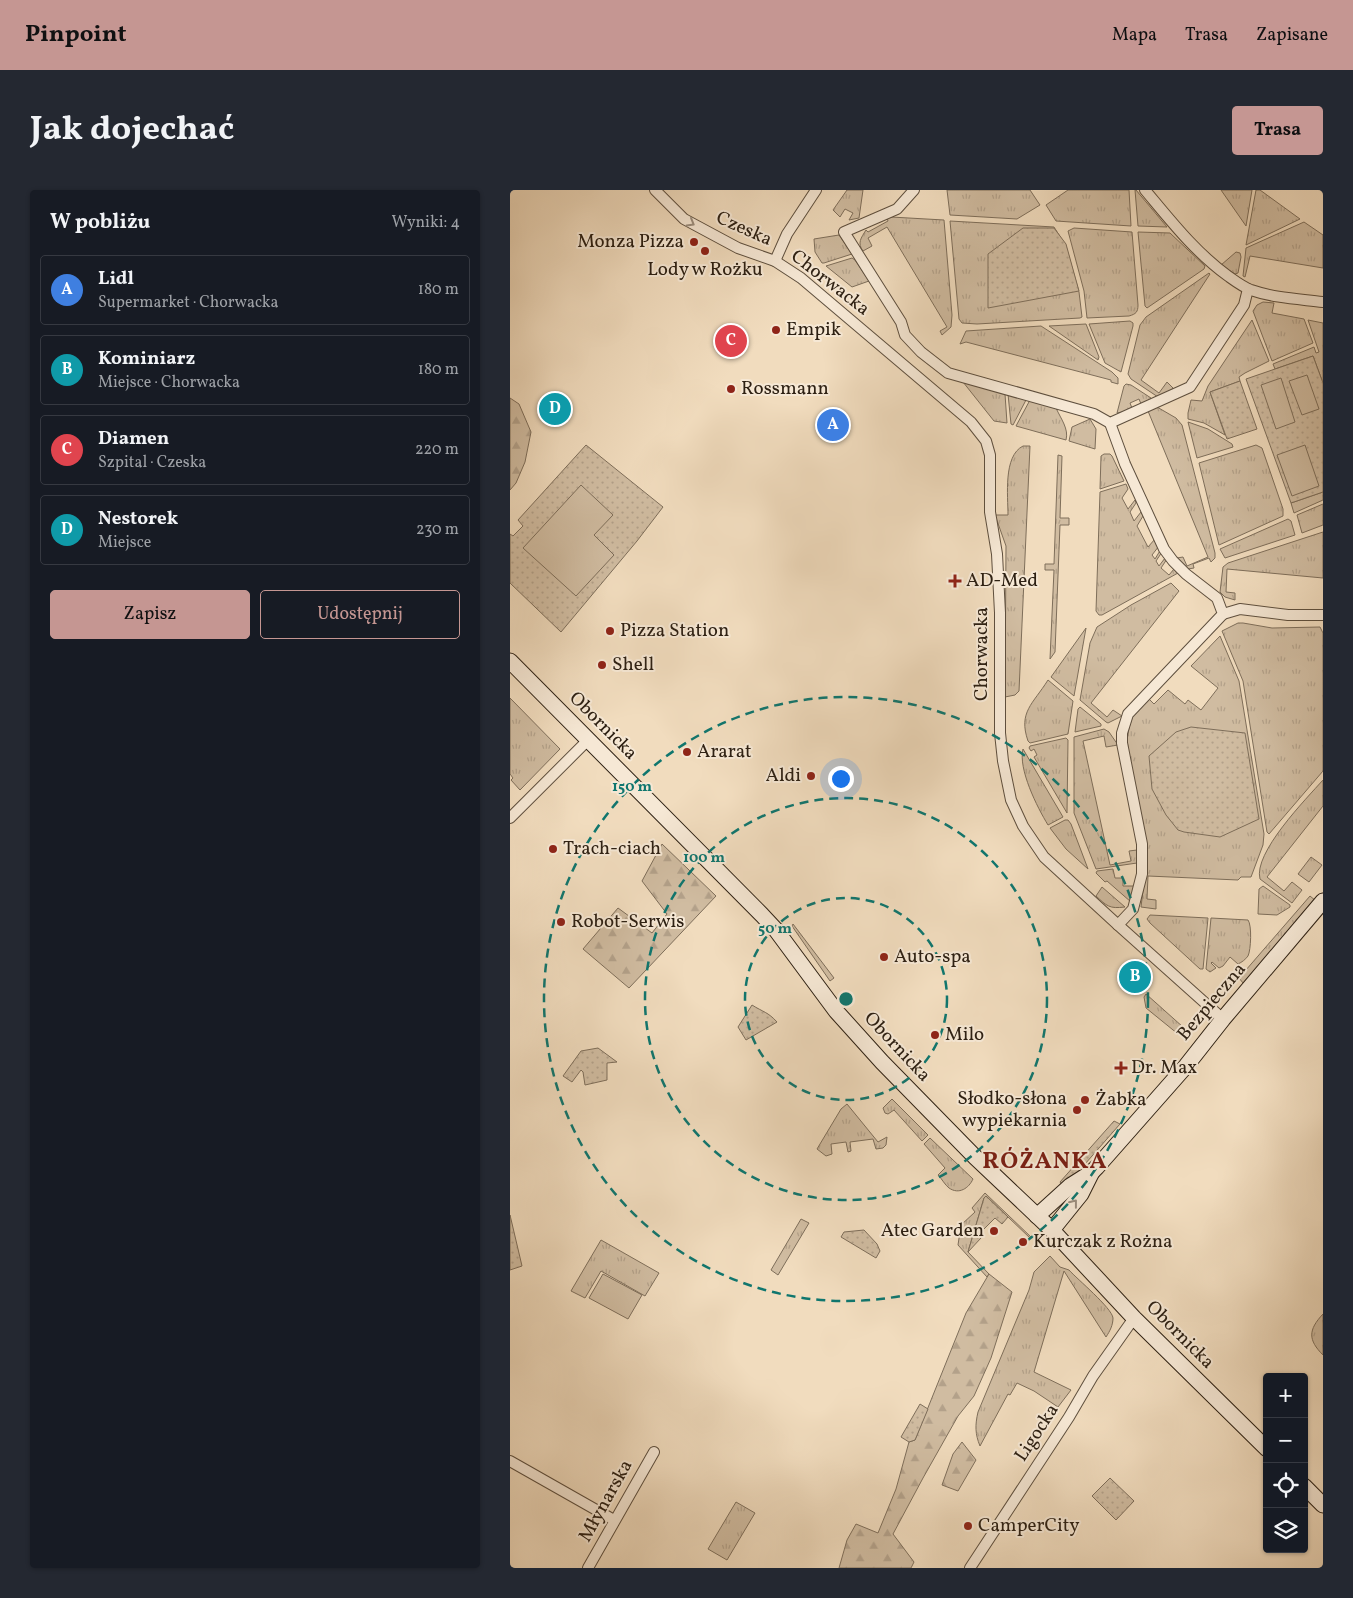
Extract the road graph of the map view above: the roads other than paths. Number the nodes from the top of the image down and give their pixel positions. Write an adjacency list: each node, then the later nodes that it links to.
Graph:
1 (655, 190): 5 (street, Czeska, one-way to 5)
2 (816, 190): 5 (street, Chorwacka)
3 (914, 190): 8 (street)
4 (1145, 190): 6 (street)
5 (774, 261): 15 (street, Chorwacka)
6 (1248, 289): 7 (street); 8 (street)
7 (1323, 302)
8 (1110, 423): 9 (street)
9 (1223, 614): 10 (street); 15 (street)
10 (1323, 614)
11 (510, 661): 12 (main road, Obornicka)
12 (588, 740): 13 (street); 18 (main road, Obornicka)
13 (510, 818)
14 (1323, 901): 16 (main road, Bezpieczna)
15 (1118, 926): 16 (street, Chorwacka)
16 (1223, 1019): 17 (main road, Bezpieczna)
17 (1092, 1172): 18 (main road, Bezpieczna); 19 (main road, Bezpieczna, one-way to 17)
18 (1037, 1216): 19 (main road, Obornicka)
19 (1052, 1230): 20 (main road, Obornicka)
20 (1134, 1318): 21 (main road, Obornicka); 28 (street, Ligocka)
21 (1263, 1445)
22 (654, 1452): 26 (street, Młynarska)
23 (510, 1461): 26 (street)
24 (1308, 1490): 25 (main road)
25 (1323, 1505)
26 (614, 1520): 27 (street, Młynarska)
27 (588, 1568)
28 (970, 1568)

